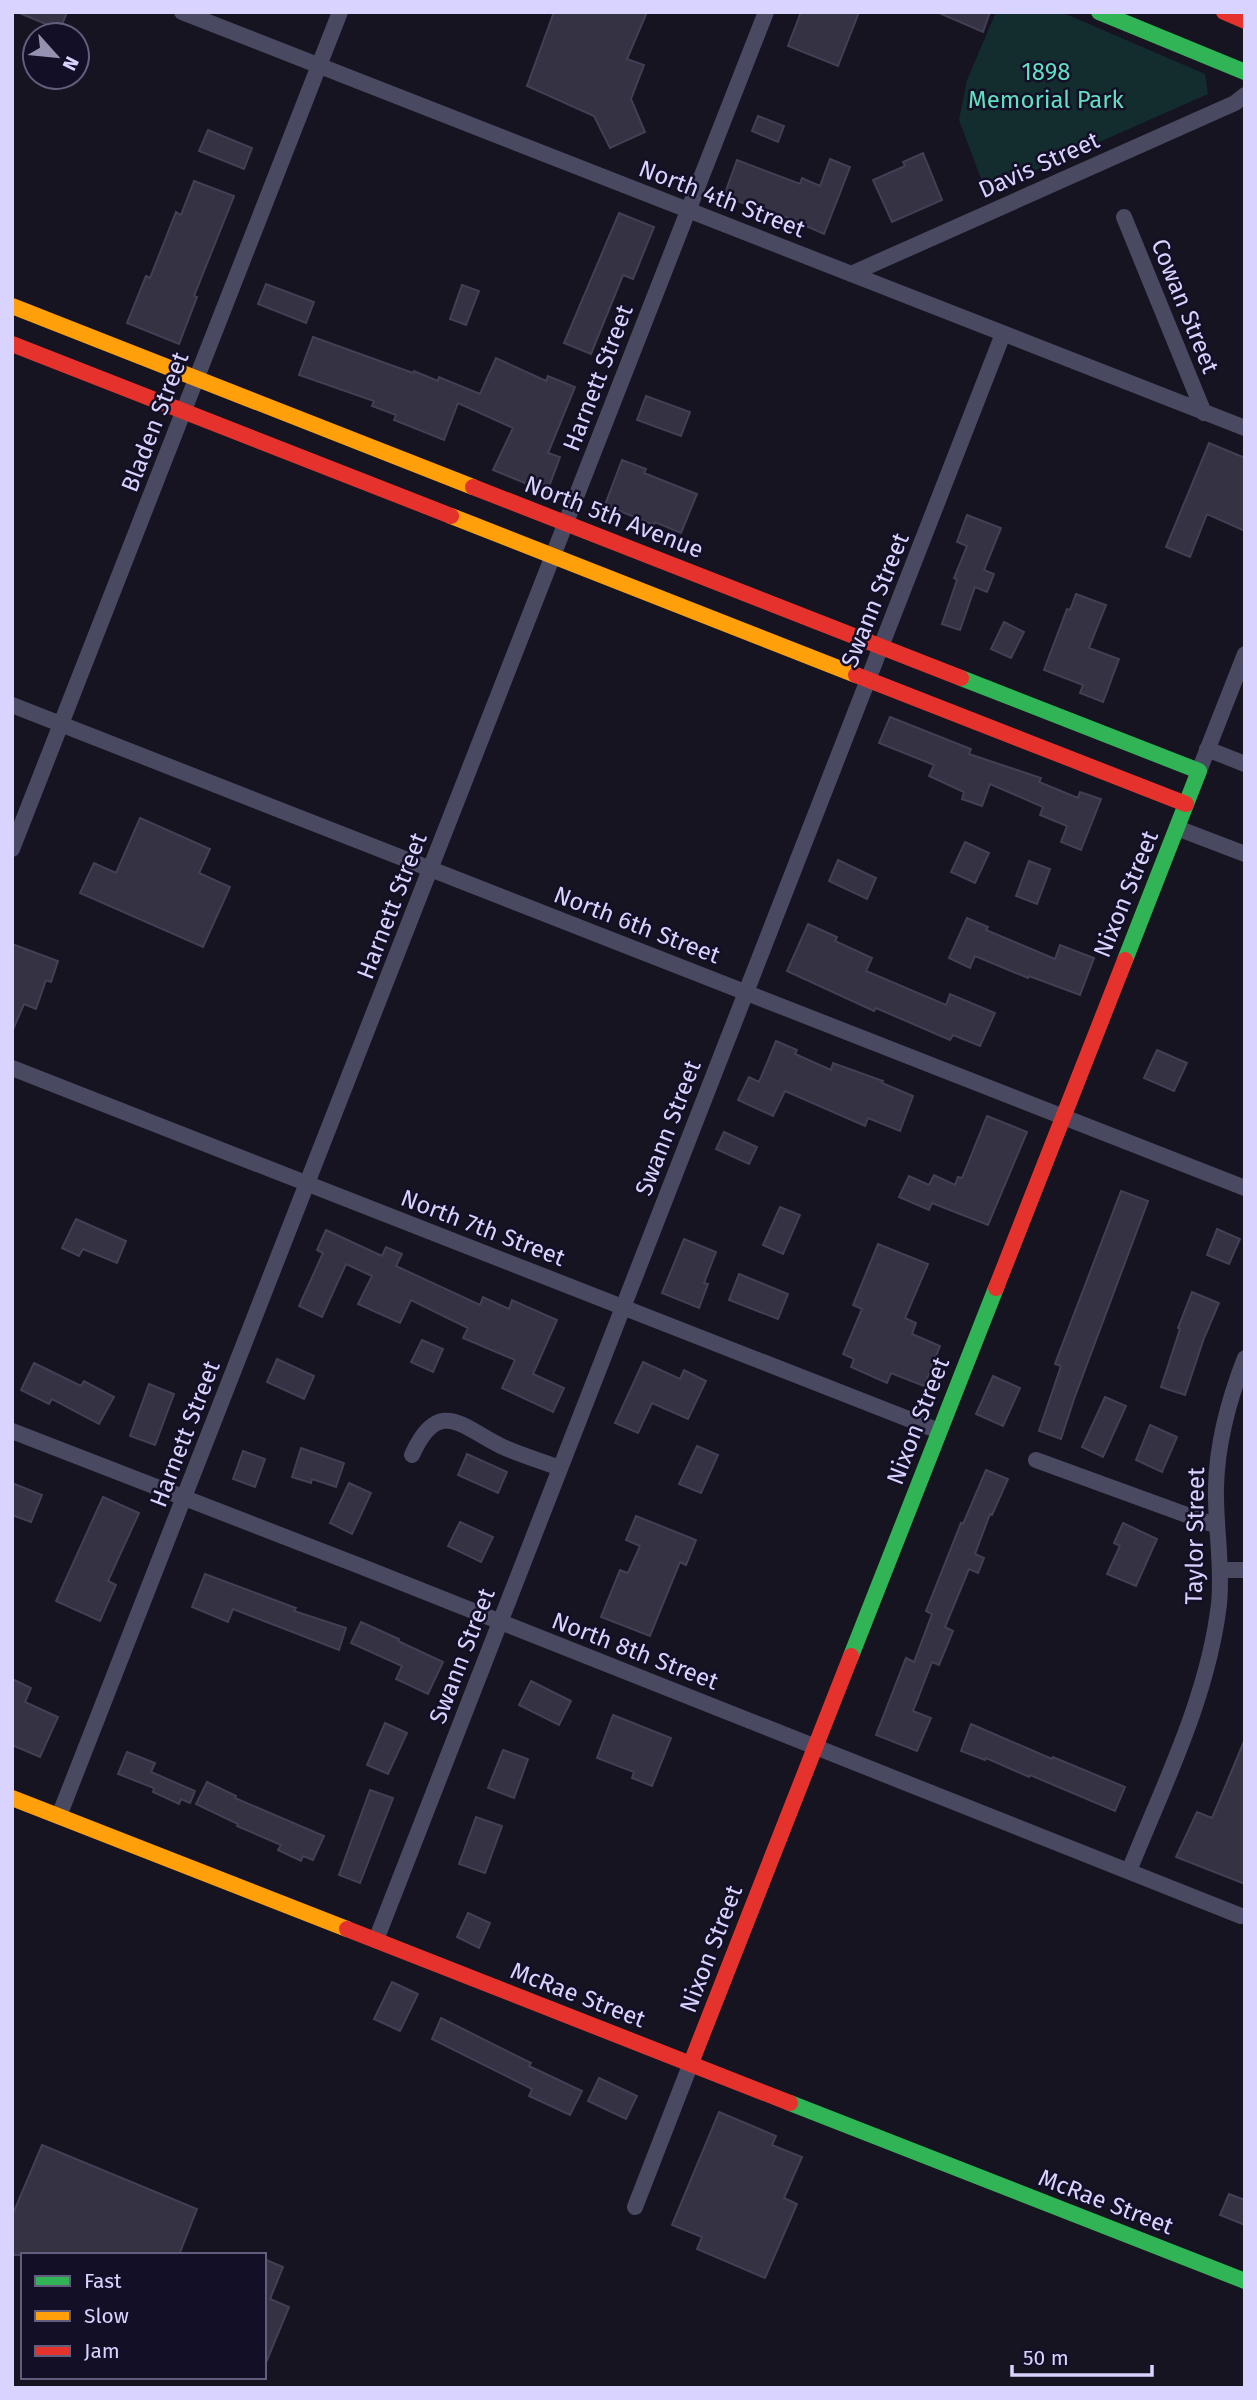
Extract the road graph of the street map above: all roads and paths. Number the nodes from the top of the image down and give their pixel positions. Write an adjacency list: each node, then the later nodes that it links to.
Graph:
1 (182, 12): 7 (street, North 4th Street)
2 (340, 12): 7 (street, Bladen Street)
3 (766, 12): 10 (street, Harnett Street)
4 (1099, 12): 8 (street)
5 (1224, 12): 6 (street)
6 (1245, 21)
7 (318, 66): 10 (street, North 4th Street); 16 (street, Bladen Street)
8 (1245, 72)
9 (1245, 95): 12 (street, Davis Street)
10 (687, 210): 12 (street, North 4th Street); 20 (street, Harnett Street)
11 (1124, 217): 18 (street, Cowan Street)
12 (850, 274): 14 (street, North 4th Street)
13 (12, 306): 16 (street, North 5th Avenue)
14 (1003, 334): 18 (street, North 4th Street); 22 (street, Swann Street)
15 (12, 344): 17 (street)
16 (197, 377): 17 (street, Bladen Street); 20 (street, North 5th Avenue)
17 (184, 412): 21 (street); 26 (street, Bladen Street)
18 (1204, 413): 19 (street, North 4th Street)
19 (1245, 428)
20 (566, 523): 21 (street, Harnett Street); 22 (street, North 5th Avenue)
21 (553, 554): 24 (street); 34 (street, Harnett Street)
22 (882, 646): 24 (street, Swann Street); 29 (street, North 5th Avenue)
23 (1245, 654): 27 (street, Nixon Street)
24 (868, 679): 30 (street); 35 (street, Swann Street)
25 (12, 705): 26 (street, North 6th Street)
26 (61, 724): 32 (street, Bladen Street); 34 (street, North 6th Street)
27 (1207, 749): 28 (street); 29 (street, Nixon Street)
28 (1245, 764)
29 (1199, 771): 30 (street, Nixon Street)
30 (1186, 804): 31 (street, Nixon Street)
31 (1177, 828): 33 (street); 37 (street, Nixon Street)
32 (12, 849)
33 (1245, 854)
34 (431, 868): 35 (street, North 6th Street); 38 (street, Harnett Street)
35 (746, 992): 37 (street, North 6th Street); 40 (street, Swann Street)
36 (12, 1068): 38 (street, North 7th Street)
37 (1062, 1116): 39 (street, North 6th Street); 42 (street, Nixon Street)
38 (307, 1185): 40 (street, North 7th Street); 47 (street, Harnett Street)
39 (1245, 1188)
40 (623, 1307): 42 (street, North 7th Street); 46 (street, Swann Street)
41 (1245, 1358): 48 (street, Taylor Street)
42 (939, 1431): 52 (street, Nixon Street)
43 (12, 1432): 47 (street, North 8th Street)
44 (412, 1455): 46 (street)
45 (1036, 1460): 48 (street)
46 (560, 1468): 51 (street, Swann Street)
47 (184, 1499): 51 (street, North 8th Street); 54 (street, Harnett Street)
48 (1217, 1527): 49 (street, Taylor Street)
49 (1220, 1570): 50 (street); 55 (street, Taylor Street)
50 (1245, 1570)
51 (500, 1622): 52 (street, North 8th Street); 57 (street, Swann Street)
52 (815, 1746): 55 (street, North 8th Street); 58 (street, Nixon Street)
53 (12, 1798): 54 (street, McRae Street)
54 (59, 1816): 57 (street, McRae Street)
55 (1129, 1871): 56 (street, North 8th Street)
56 (1241, 1916)
57 (376, 1940): 58 (street, McRae Street)
58 (691, 2063): 59 (street, Nixon Street); 60 (street, McRae Street)
59 (635, 2207)
60 (1245, 2281)

